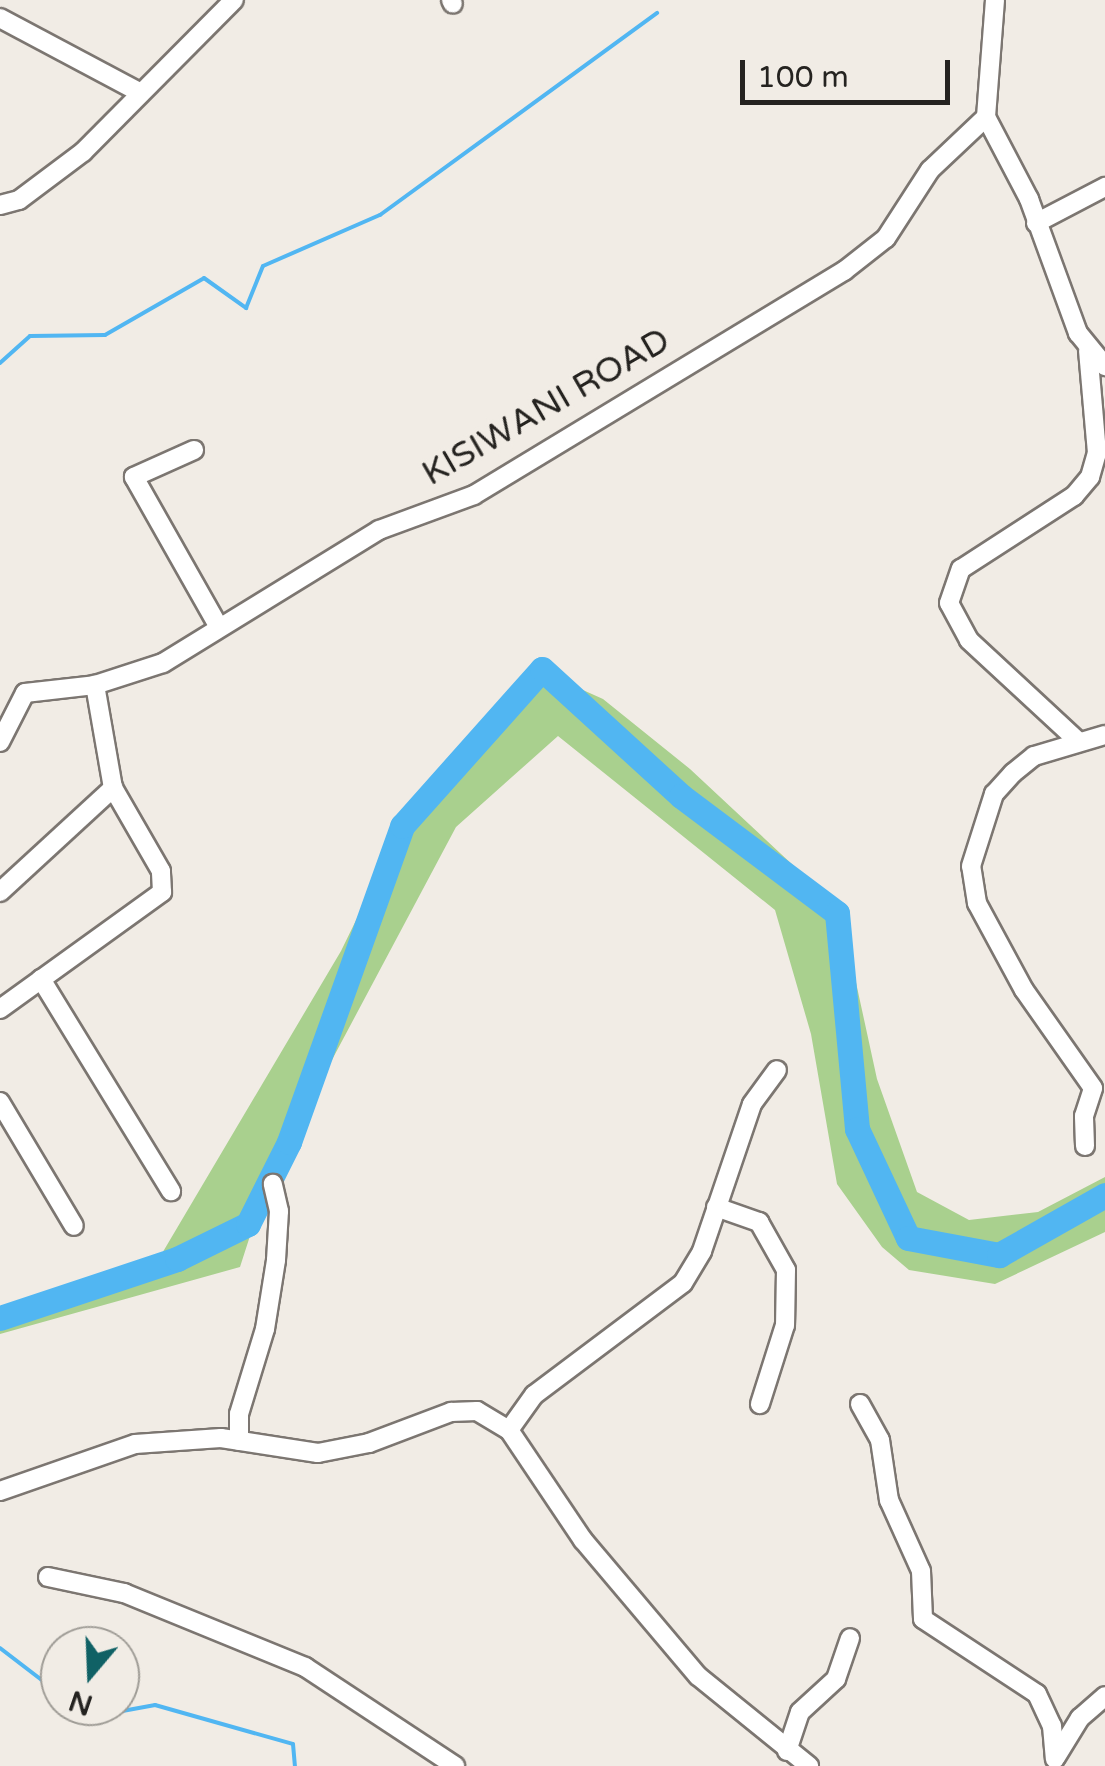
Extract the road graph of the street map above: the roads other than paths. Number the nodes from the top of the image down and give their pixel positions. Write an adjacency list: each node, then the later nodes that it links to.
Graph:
1 (234, 0): 4 (street)
2 (995, 0): 5 (street)
3 (0, 18): 4 (street)
4 (139, 92): 7 (street)
5 (986, 117): 8 (street); 12 (street, KISIWANI ROAD)
6 (1105, 188): 8 (street)
7 (0, 205)
8 (1036, 224): 9 (street)
9 (1088, 350): 10 (street); 16 (street)
10 (1105, 366)
11 (194, 450): 12 (street)
12 (218, 627): 13 (street, KISIWANI ROAD)
13 (94, 685): 15 (street, KISIWANI ROAD); 17 (street)
14 (1105, 735): 16 (street)
15 (0, 742)
16 (1079, 742): 23 (street)
17 (113, 788): 18 (street); 19 (street)
18 (0, 892)
19 (42, 979): 20 (street); 25 (street)
20 (0, 1009)
21 (776, 1070): 26 (street)
22 (0, 1102): 27 (street)
23 (1084, 1146)
24 (273, 1184): 31 (street)
25 (171, 1191)
26 (716, 1207): 28 (street); 30 (street)
27 (74, 1226)
28 (760, 1404)
29 (860, 1404): 37 (street)
30 (509, 1430): 31 (street); 36 (street)
31 (238, 1441): 32 (street)
32 (0, 1491)
33 (48, 1577): 38 (street)
34 (850, 1638): 36 (street)
35 (1105, 1696): 37 (street)
36 (786, 1751): 39 (street)
37 (1053, 1762)
38 (455, 1766)
39 (809, 1766)

